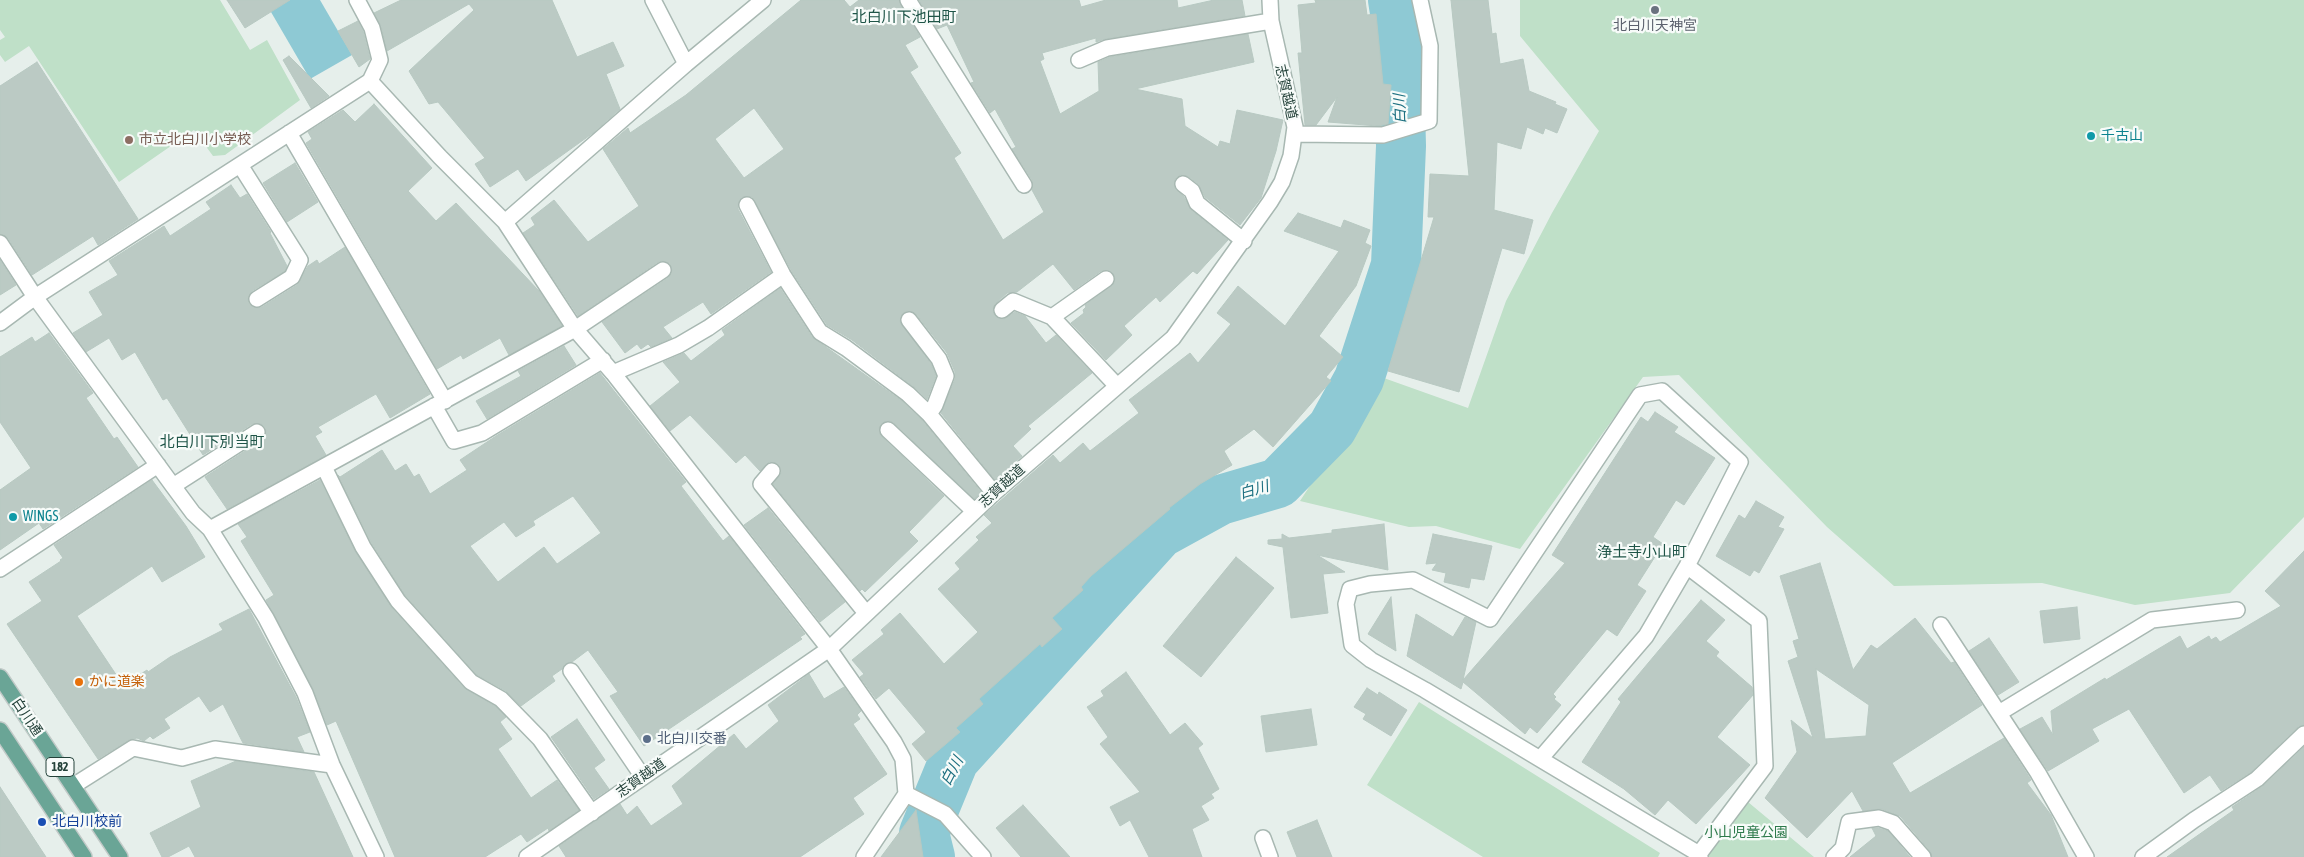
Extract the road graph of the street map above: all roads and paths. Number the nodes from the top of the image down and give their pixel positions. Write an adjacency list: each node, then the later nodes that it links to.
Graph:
1 (357, 0): 10 (street)
2 (653, 0): 9 (street)
3 (763, 0): 9 (street)
4 (1270, 0): 7 (street, 志賀越道)
5 (1420, 0): 12 (street)
6 (914, 2): 15 (street)
7 (1271, 21): 8 (street); 12 (street, 志賀越道)
8 (1079, 60)
9 (686, 64): 17 (street)
10 (370, 81): 11 (street); 17 (street)
11 (289, 133): 13 (street); 33 (street)
12 (1295, 134): 18 (street, 志賀越道)
13 (240, 165): 23 (street); 24 (street)
14 (1183, 184): 18 (street)
15 (1024, 185)
16 (747, 206): 21 (street)
17 (505, 222): 29 (street)
18 (1244, 240): 32 (street, 志賀越道)
19 (0, 244): 23 (street)
20 (663, 270): 29 (street)
21 (783, 275): 31 (street); 34 (street)
22 (1106, 279): 26 (street)
23 (36, 298): 28 (street); 37 (street)
24 (257, 299)
25 (1002, 310): 26 (street)
26 (1052, 317): 32 (street)
27 (909, 320): 34 (street)
28 (0, 323)
29 (575, 329): 30 (street); 33 (street)
30 (602, 360): 31 (street); 33 (street)
31 (613, 373): 49 (street)
32 (1117, 386): 41 (street, 志賀越道)
33 (439, 404): 38 (street)
34 (929, 414): 41 (street)
35 (888, 430): 42 (street)
36 (257, 432): 40 (street)
37 (158, 465): 40 (street); 45 (street)
38 (324, 467): 43 (street); 60 (street)
39 (772, 471): 47 (street)
40 (173, 486): 43 (street)
41 (994, 493): 42 (street, 志賀越道)
42 (974, 511): 47 (street, 志賀越道)
43 (210, 528): 56 (street)
44 (1687, 566): 55 (street); 55 (street); 63 (street)
45 (0, 569)
46 (2237, 610): 52 (street)
47 (866, 613): 49 (street, 志賀越道)
48 (1941, 625): 52 (street)
49 (829, 649): 57 (street, 志賀越道); 59 (street)
50 (571, 671): 57 (street)
51 (0, 677): 58 (main road, 白川通 / 182)
52 (1999, 713): 72 (street)
53 (0, 730): 64 (main road, 182)
54 (2304, 734): 73 (street)
55 (1540, 759): 63 (street)
56 (332, 765): 58 (street); 65 (street)
57 (643, 777): 60 (street, 志賀越道)
58 (73, 786): 62 (main road, 白川通 / 182)
59 (912, 797): 67 (street); 68 (street)
60 (592, 813): 66 (street, 志賀越道)
61 (1263, 838): 69 (street)
62 (118, 856)
63 (1700, 856)
64 (84, 857)
65 (376, 857)
66 (527, 857)
67 (864, 857)
68 (983, 857)
69 (1270, 857)
70 (1834, 857): 71 (street)
71 (1923, 857)
72 (2086, 857)
73 (2142, 857)

